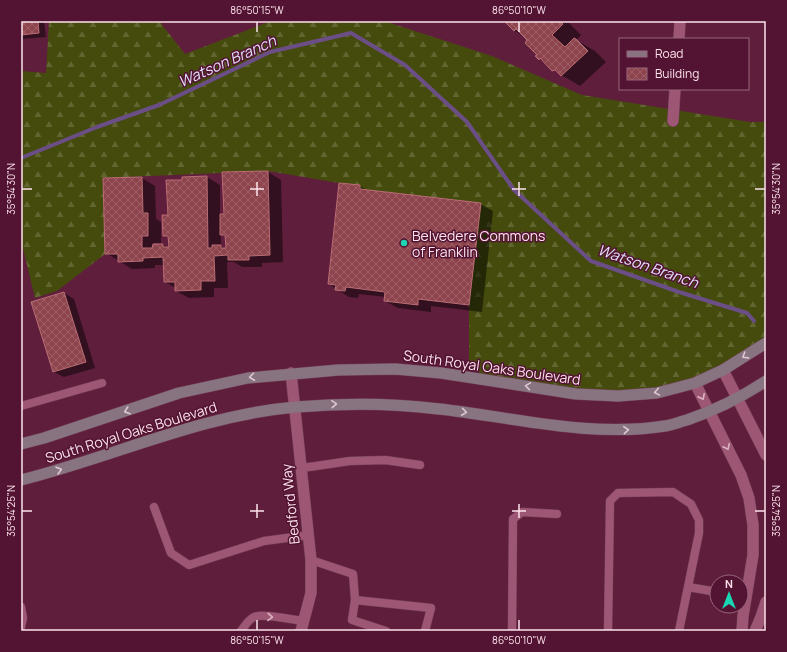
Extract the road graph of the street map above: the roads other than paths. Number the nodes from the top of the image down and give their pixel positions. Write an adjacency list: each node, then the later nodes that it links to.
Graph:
1 (680, 21): 2 (street)
2 (678, 38)
3 (675, 90): 4 (street)
4 (673, 121)
5 (766, 343): 6 (main road, South Royal Oaks Boulevard, one-way to 6)
6 (723, 370): 9 (main road, South Royal Oaks Boulevard); 11 (street)
7 (291, 373): 9 (main road, South Royal Oaks Boulevard, one-way to 7); 13 (street, Bedford Way); 15 (main road, South Royal Oaks Boulevard, one-way to 15)
8 (766, 381): 11 (main road, South Royal Oaks Boulevard)
9 (695, 383): 14 (street, one-way to 14)
10 (102, 384): 12 (lane)
11 (737, 399): 14 (main road, South Royal Oaks Boulevard); 16 (street)
12 (21, 406)
13 (295, 407): 14 (main road, South Royal Oaks Boulevard, one-way to 14); 18 (street, Bedford Way); 19 (main road, South Royal Oaks Boulevard, one-way to 13)
14 (710, 412): 24 (street, one-way to 24)
15 (21, 444)
16 (766, 456)
17 (420, 465): 18 (lane)
18 (302, 468): 22 (street, Bedford Way)
19 (21, 480)
20 (154, 507): 22 (lane)
21 (557, 514): 36 (lane)
22 (309, 535): 23 (street, Bedford Way)
23 (311, 560): 27 (lane); 31 (street, Bedford Way)
24 (748, 574)
25 (688, 587): 26 (lane); 37 (lane); 38 (lane)
26 (709, 591)
27 (355, 600): 34 (lane); 35 (lane)
28 (766, 602): 40 (street)
29 (21, 607): 32 (lane)
30 (742, 614): 39 (street)
31 (303, 626): 33 (lane, one-way to 31)
32 (21, 627)
33 (241, 631)
34 (386, 631)
35 (425, 631)
36 (512, 631)
37 (608, 631)
38 (679, 631)
39 (742, 631)
40 (755, 631)

